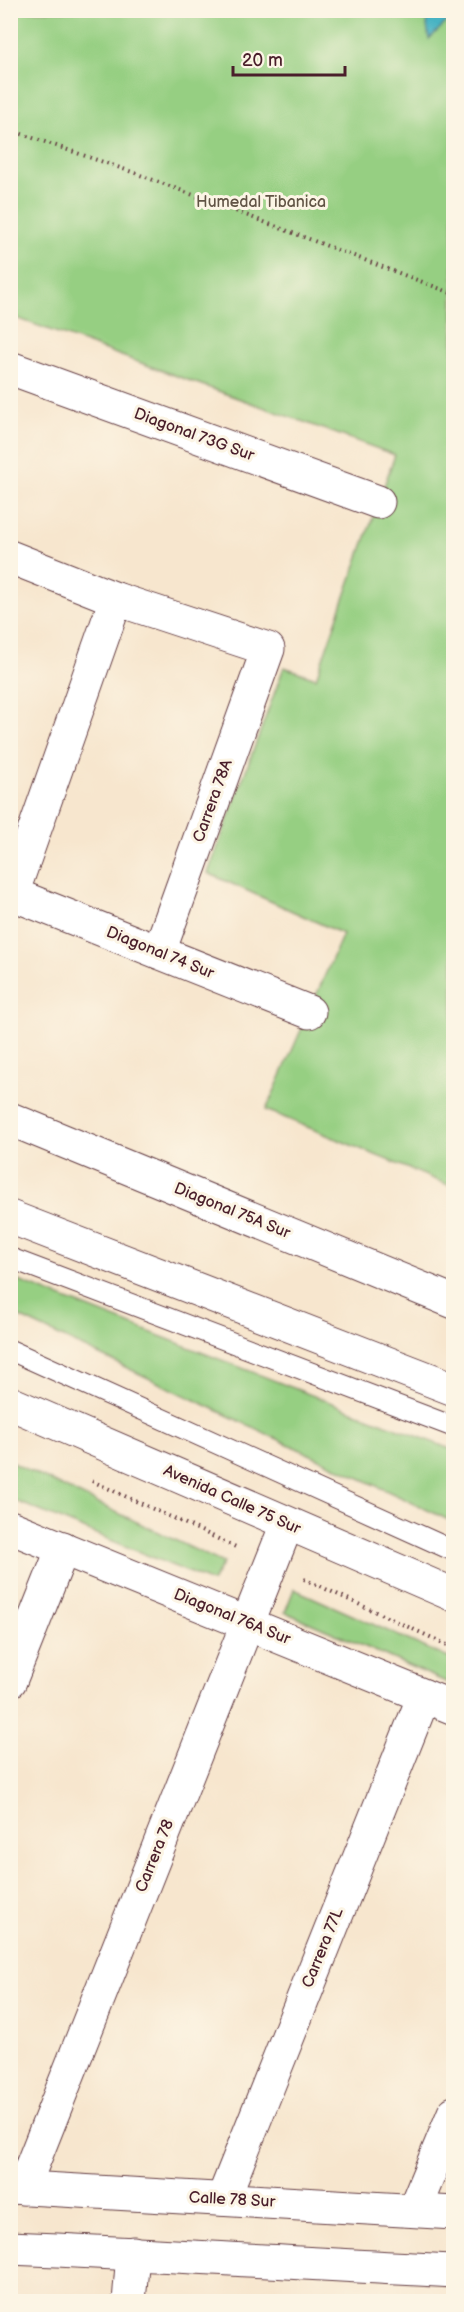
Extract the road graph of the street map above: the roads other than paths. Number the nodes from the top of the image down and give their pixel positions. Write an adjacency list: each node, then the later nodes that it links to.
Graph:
1 (10, 368): 2 (street, Diagonal 73G Sur)
2 (378, 502)
3 (10, 557): 4 (street)
4 (116, 599): 5 (street); 6 (street, Carrera 78A)
5 (11, 894): 6 (street, Diagonal 74 Sur)
6 (159, 952): 7 (street, Diagonal 74 Sur)
7 (309, 1012)
8 (10, 1119): 11 (street, Diagonal 75A Sur)
9 (10, 1217): 13 (street)
10 (10, 1258): 15 (lane)
11 (453, 1302)
12 (10, 1350): 19 (lane)
13 (453, 1389)
14 (10, 1403): 16 (street, Avenida Calle 75 Sur)
15 (453, 1427)
16 (287, 1524): 20 (street, Avenida Calle 75 Sur); 21 (street, Carrera 78)
17 (10, 1527): 18 (street, Diagonal 76A Sur)
18 (63, 1548): 21 (street, Diagonal 76A Sur); 22 (street)
19 (453, 1551)
20 (453, 1595)
21 (247, 1624): 23 (street, Diagonal 76A Sur); 25 (street, Carrera 78)
22 (10, 1681)
23 (439, 1702): 26 (street, Carrera 77L)
24 (453, 2113): 27 (street)
25 (17, 2187): 26 (street, Calle 78 Sur)
26 (223, 2199): 27 (street, Calle 78 Sur)
27 (414, 2210): 28 (street, Calle 78 Sur)
28 (453, 2213)
29 (10, 2248): 30 (street)
30 (133, 2253): 31 (street); 32 (street)
31 (453, 2271)
32 (129, 2301)

